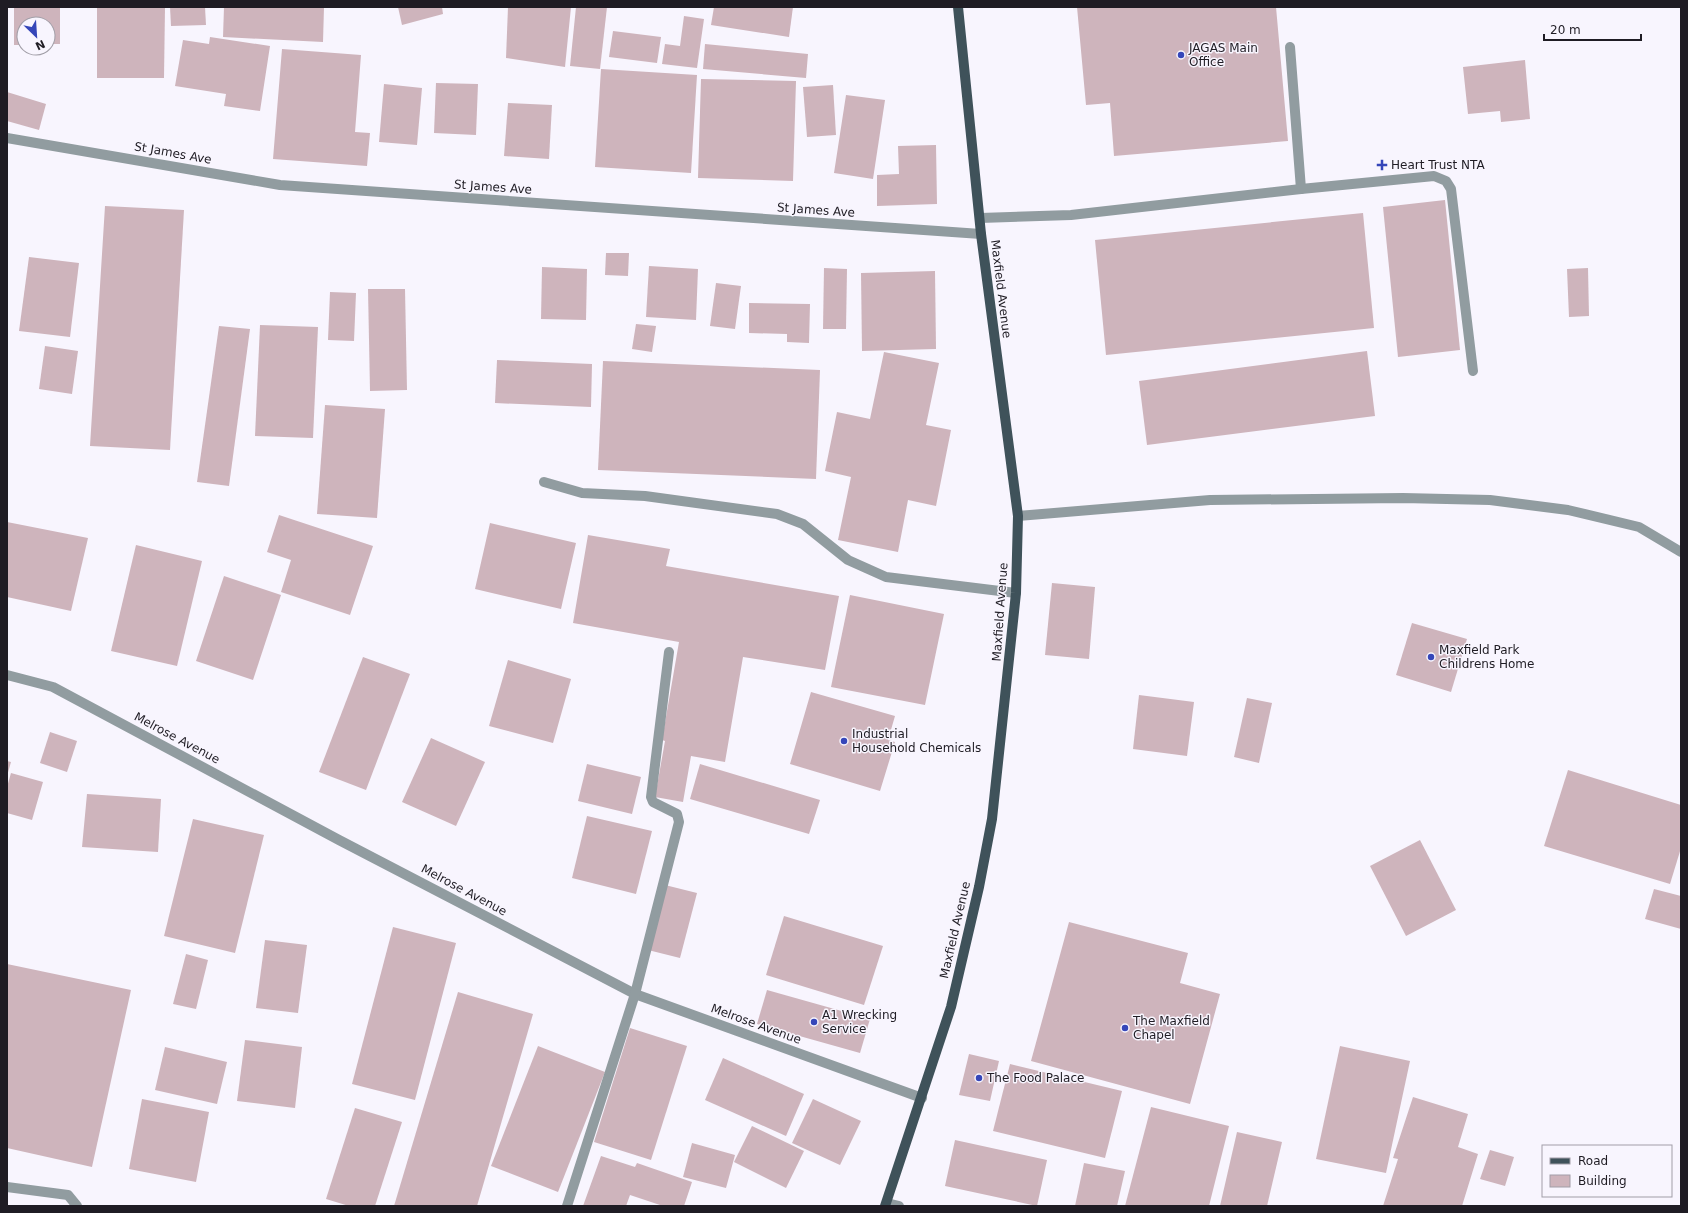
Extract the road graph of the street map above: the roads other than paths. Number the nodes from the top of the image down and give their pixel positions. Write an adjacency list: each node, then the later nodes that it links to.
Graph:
1 (958, 7): 5 (main road, Maxfield Avenue)
2 (1290, 47): 4 (street)
3 (7, 138): 6 (street, St James Ave)
4 (1301, 189): 5 (street); 7 (street)
5 (980, 218): 6 (main road, Maxfield Avenue)
6 (981, 234): 9 (main road, Maxfield Avenue)
7 (1473, 372)
8 (544, 482): 11 (street)
9 (1018, 516): 10 (street); 11 (main road, Maxfield Avenue)
10 (1681, 552)
11 (1016, 593): 15 (main road, Maxfield Avenue)
12 (669, 652): 14 (street)
13 (7, 675): 14 (street, Melrose Avenue)
14 (635, 994): 15 (street, Melrose Avenue); 19 (street)
15 (922, 1098): 17 (main road, Maxfield Avenue)
16 (7, 1187): 18 (street)
17 (886, 1204): 20 (street)
18 (77, 1206)
19 (567, 1206)
20 (899, 1206)

